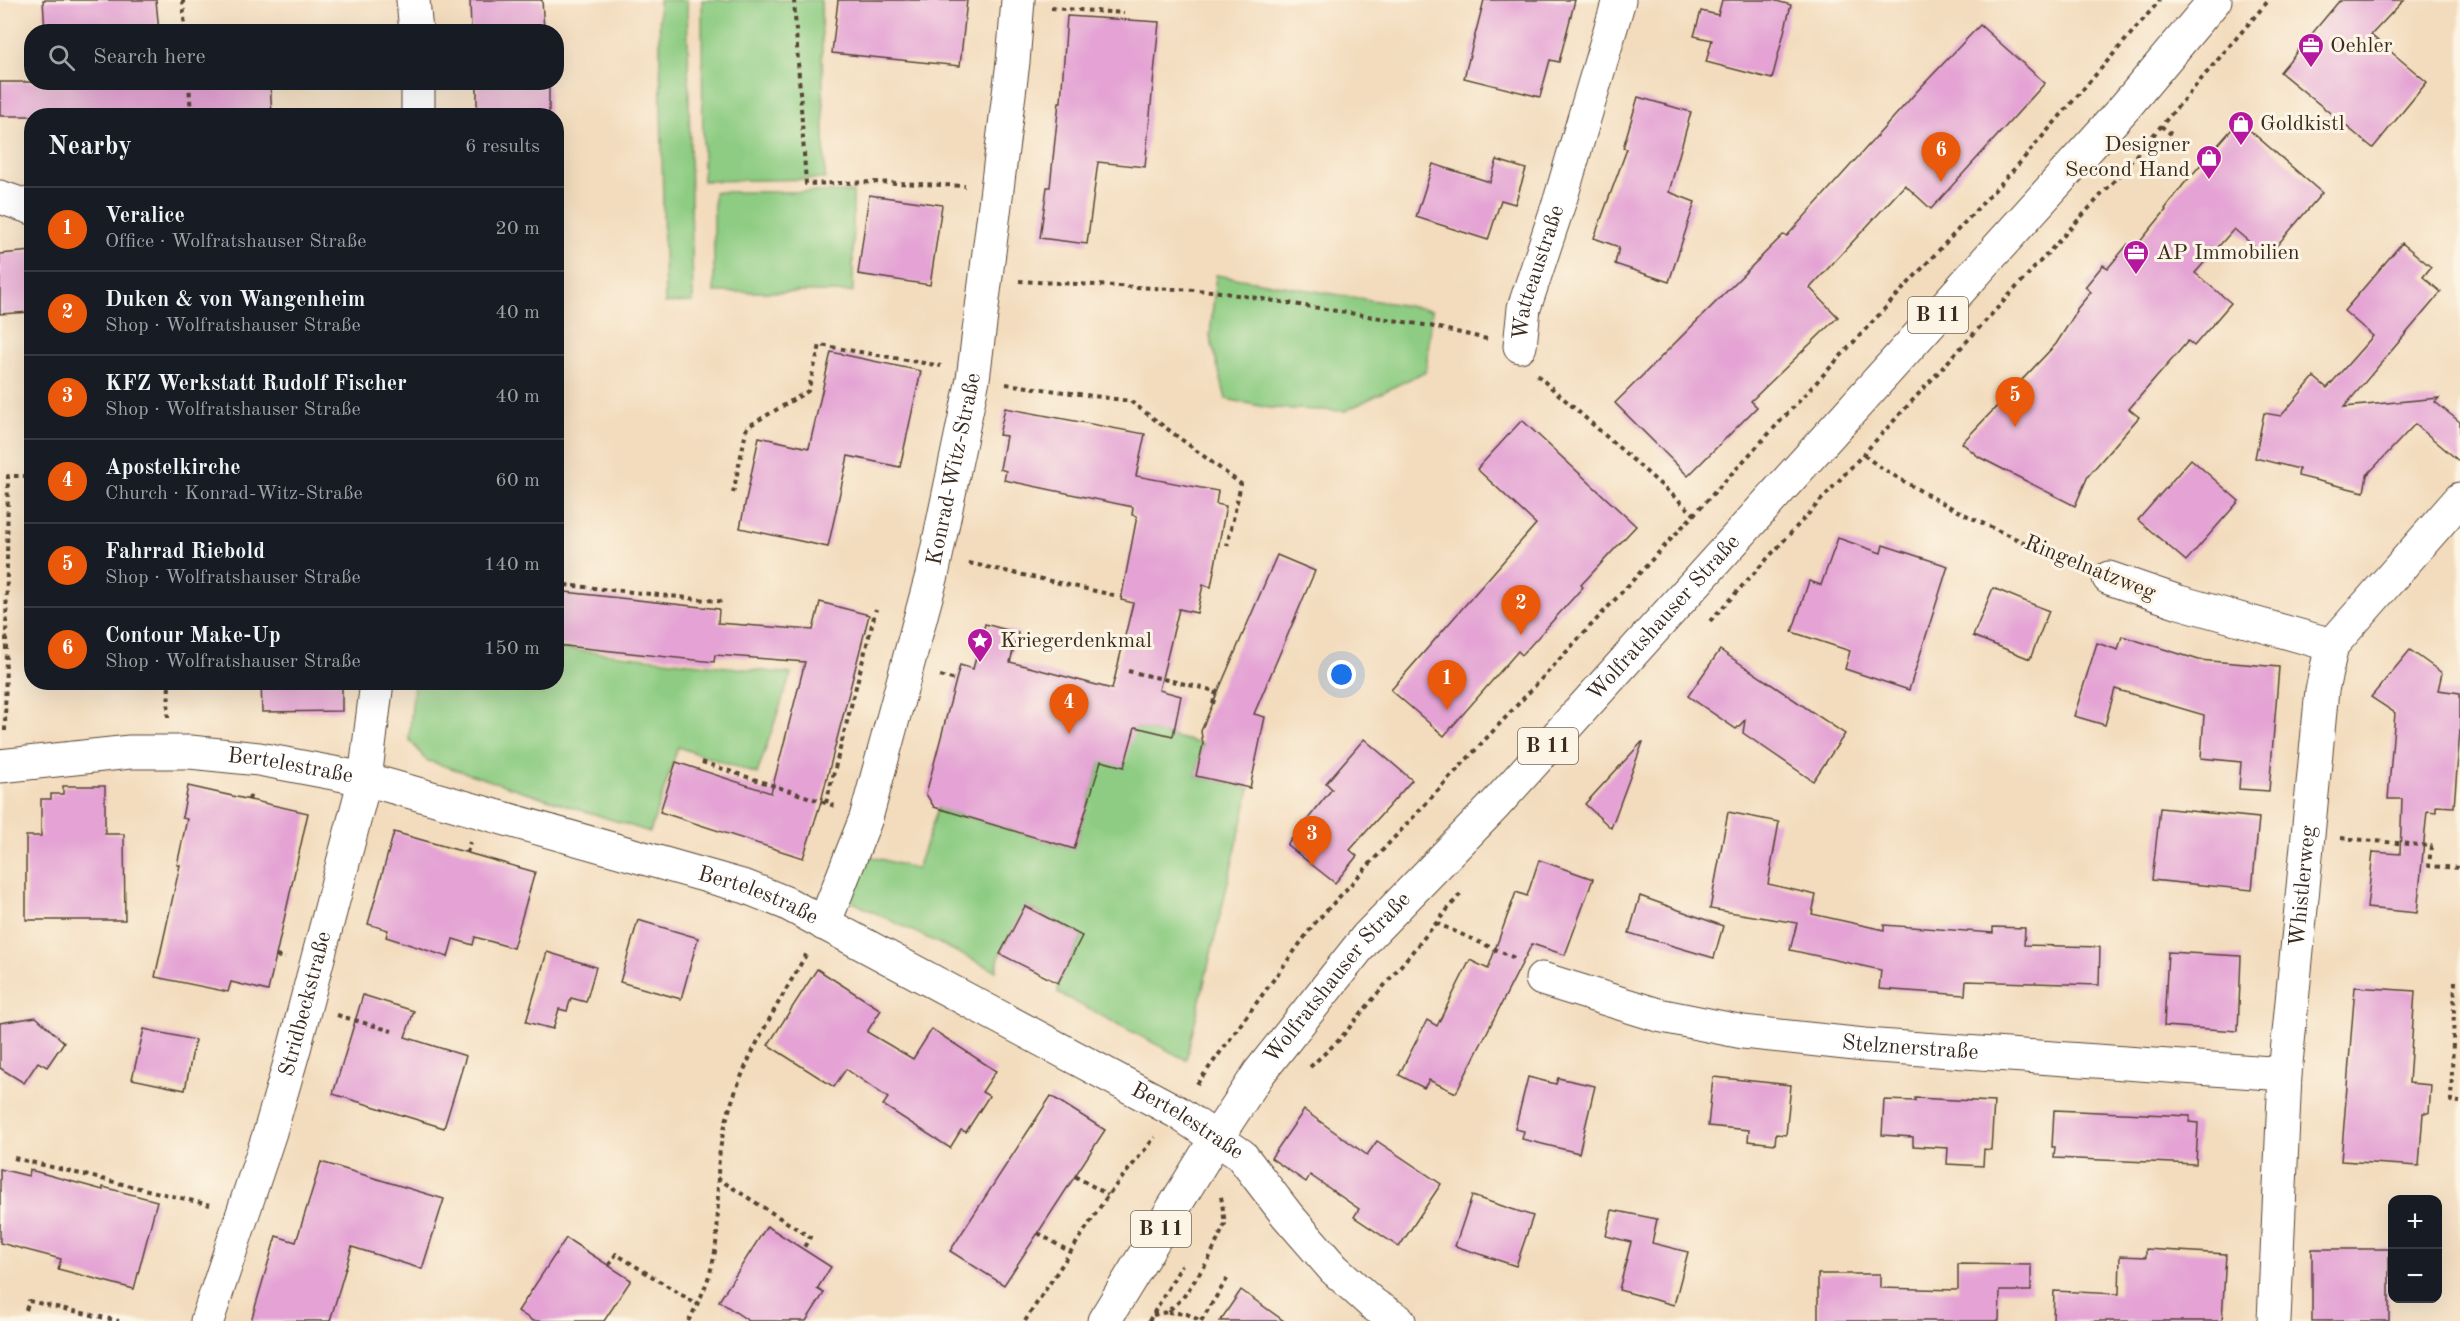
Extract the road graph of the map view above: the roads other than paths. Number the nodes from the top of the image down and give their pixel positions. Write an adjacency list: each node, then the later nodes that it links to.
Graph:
1 (413, 0): 5 (street)
2 (1619, 0): 10 (street, Watteaustraße)
3 (2215, 0): 20 (street, Wolfratshauser Straße / B 11)
4 (1018, 3): 17 (street, Konrad-Witz-Straße)
5 (415, 24)
6 (418, 90): 7 (street)
7 (418, 108)
8 (0, 196): 9 (street)
9 (24, 205)
10 (1520, 346)
11 (2460, 499): 13 (street, Whistlerweg)
12 (2109, 578): 13 (street, Ringelnatzweg)
13 (2332, 645): 19 (street, Whistlerweg)
14 (376, 690): 16 (street, Stridbeckstraße)
15 (2, 765): 16 (street, Bertelestraße)
16 (365, 778): 17 (street, Bertelestraße); 21 (street, Stridbeckstraße)
17 (824, 924): 20 (street, Bertelestraße)
18 (1542, 979): 19 (street, Stelznerstraße)
19 (2285, 1074): 24 (street, Whistlerweg)
20 (1217, 1137): 22 (street, Wolfratshauser Straße / B 11); 23 (street, Bertelestraße)
21 (207, 1321)
22 (1104, 1321)
23 (1398, 1321)
24 (2274, 1321)

